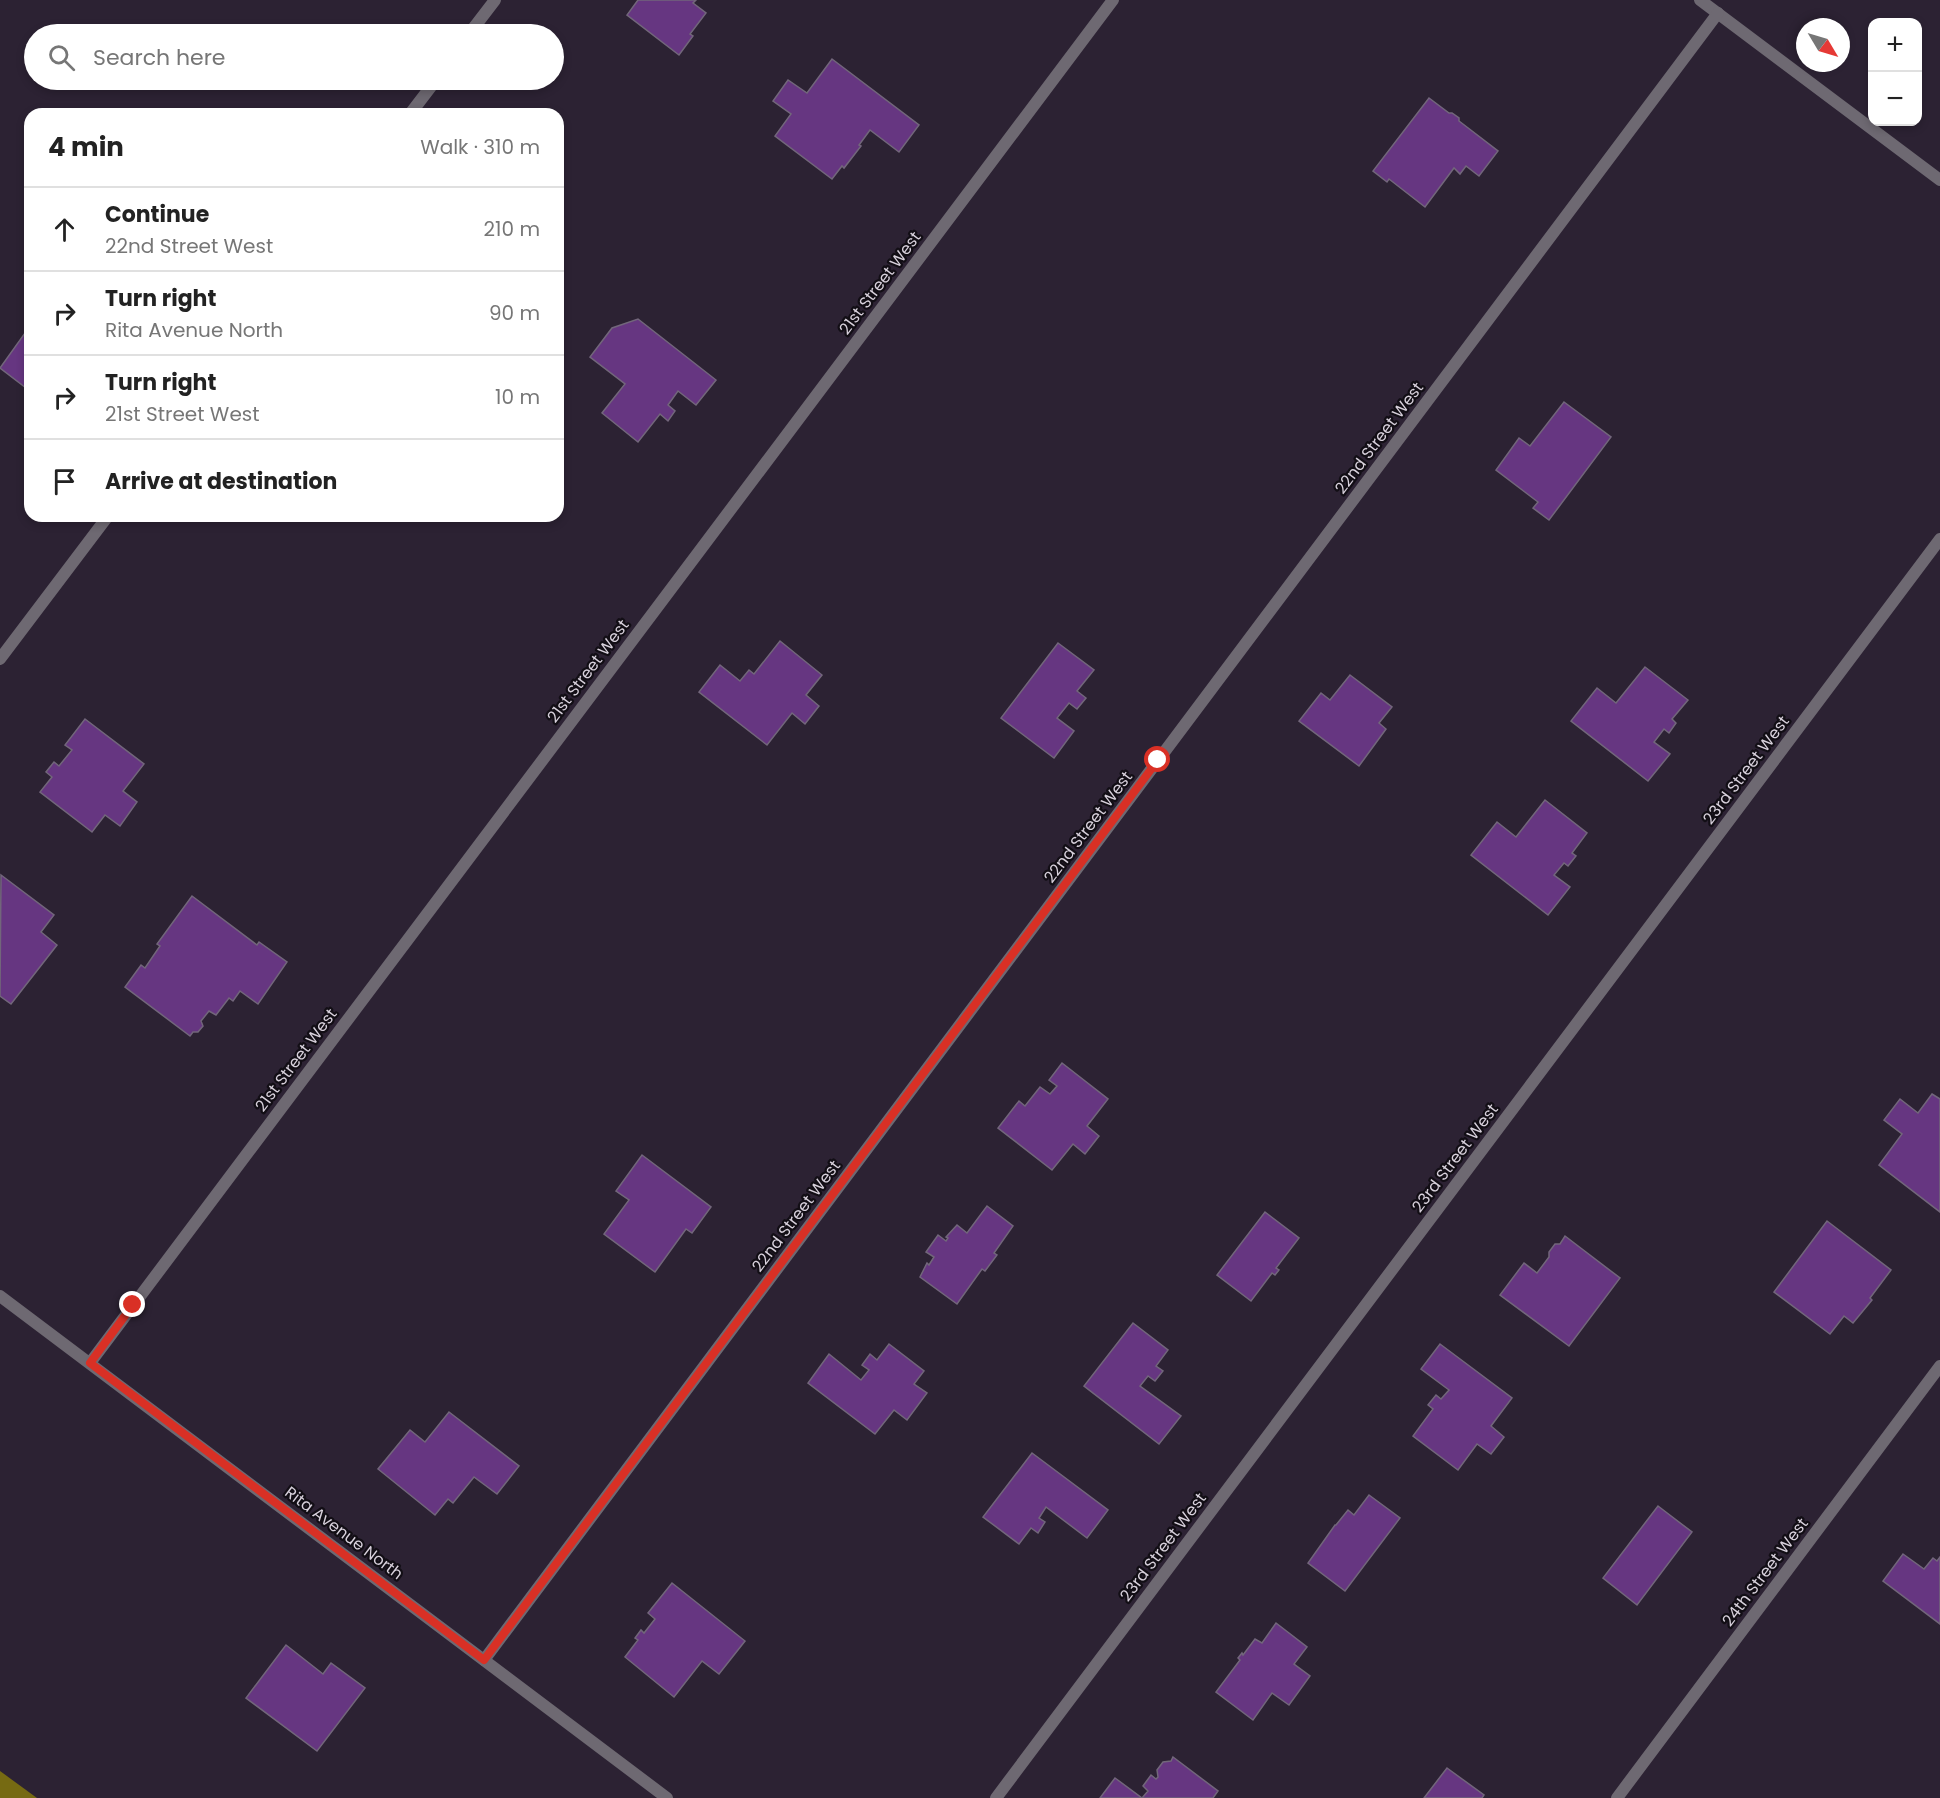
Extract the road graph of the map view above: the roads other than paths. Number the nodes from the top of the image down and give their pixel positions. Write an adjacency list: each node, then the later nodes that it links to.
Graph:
1 (495, 0): 5 (street)
2 (1113, 0): 13 (street, 21st Street West)
3 (1700, 0): 4 (street)
4 (1718, 13): 8 (street); 15 (street, 22nd Street West)
5 (477, 24)
6 (428, 90): 7 (street)
7 (415, 108)
8 (1940, 180)
9 (103, 522): 11 (street)
10 (1940, 539): 17 (street, 23rd Street West)
11 (0, 659)
12 (0, 1296): 13 (street, Rita Avenue North)
13 (90, 1363): 15 (street, Rita Avenue North)
14 (1940, 1366): 18 (street, 24th Street West)
15 (484, 1660): 16 (street, Rita Avenue North)
16 (667, 1798)
17 (996, 1798)
18 (1617, 1798)

